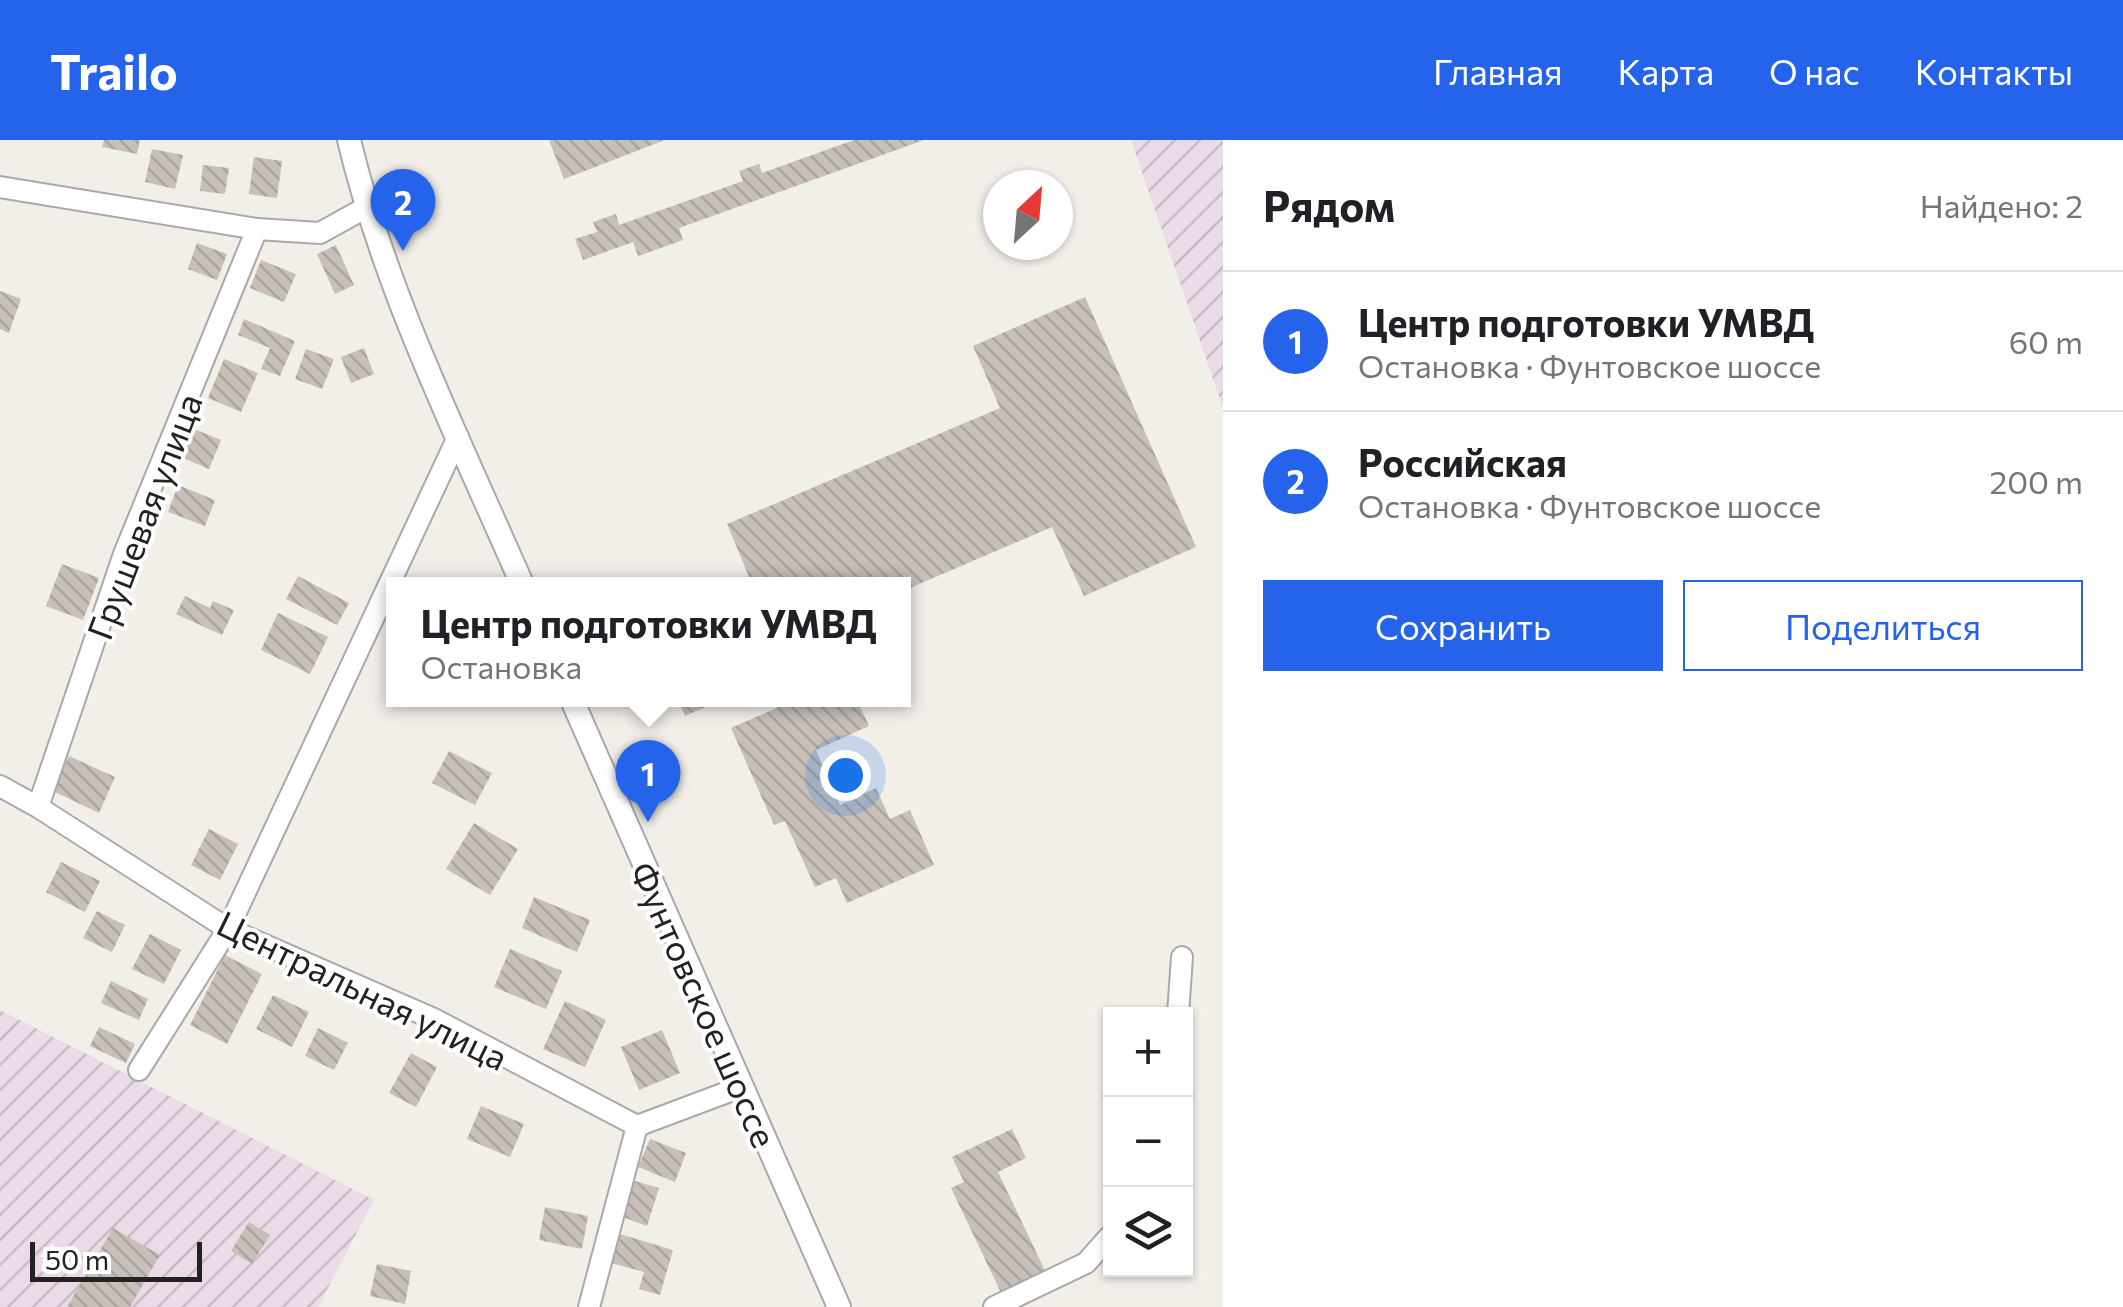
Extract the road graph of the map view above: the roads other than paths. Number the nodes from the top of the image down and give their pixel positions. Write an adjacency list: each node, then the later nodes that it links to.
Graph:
1 (349, 140): 3 (street)
2 (2, 191): 4 (street)
3 (365, 208): 4 (street); 5 (street)
4 (258, 228): 11 (street, Грушевая улица)
5 (458, 437): 6 (street); 7 (street)
6 (392, 577)
7 (519, 577)
8 (386, 591): 12 (street)
9 (575, 707): 16 (street, Фунтовское шоссе)
10 (0, 786): 11 (street, Центральная улица)
11 (38, 807): 12 (street, Центральная улица)
12 (228, 928): 15 (street); 17 (street, Центральная улица)
13 (1182, 957): 14 (street)
14 (1178, 1007)
15 (140, 1070)
16 (741, 1087): 17 (street); 20 (street, Фунтовское шоссе)
17 (637, 1126): 19 (street)
18 (1103, 1244): 21 (street)
19 (589, 1307)
20 (839, 1307)
21 (994, 1307)

